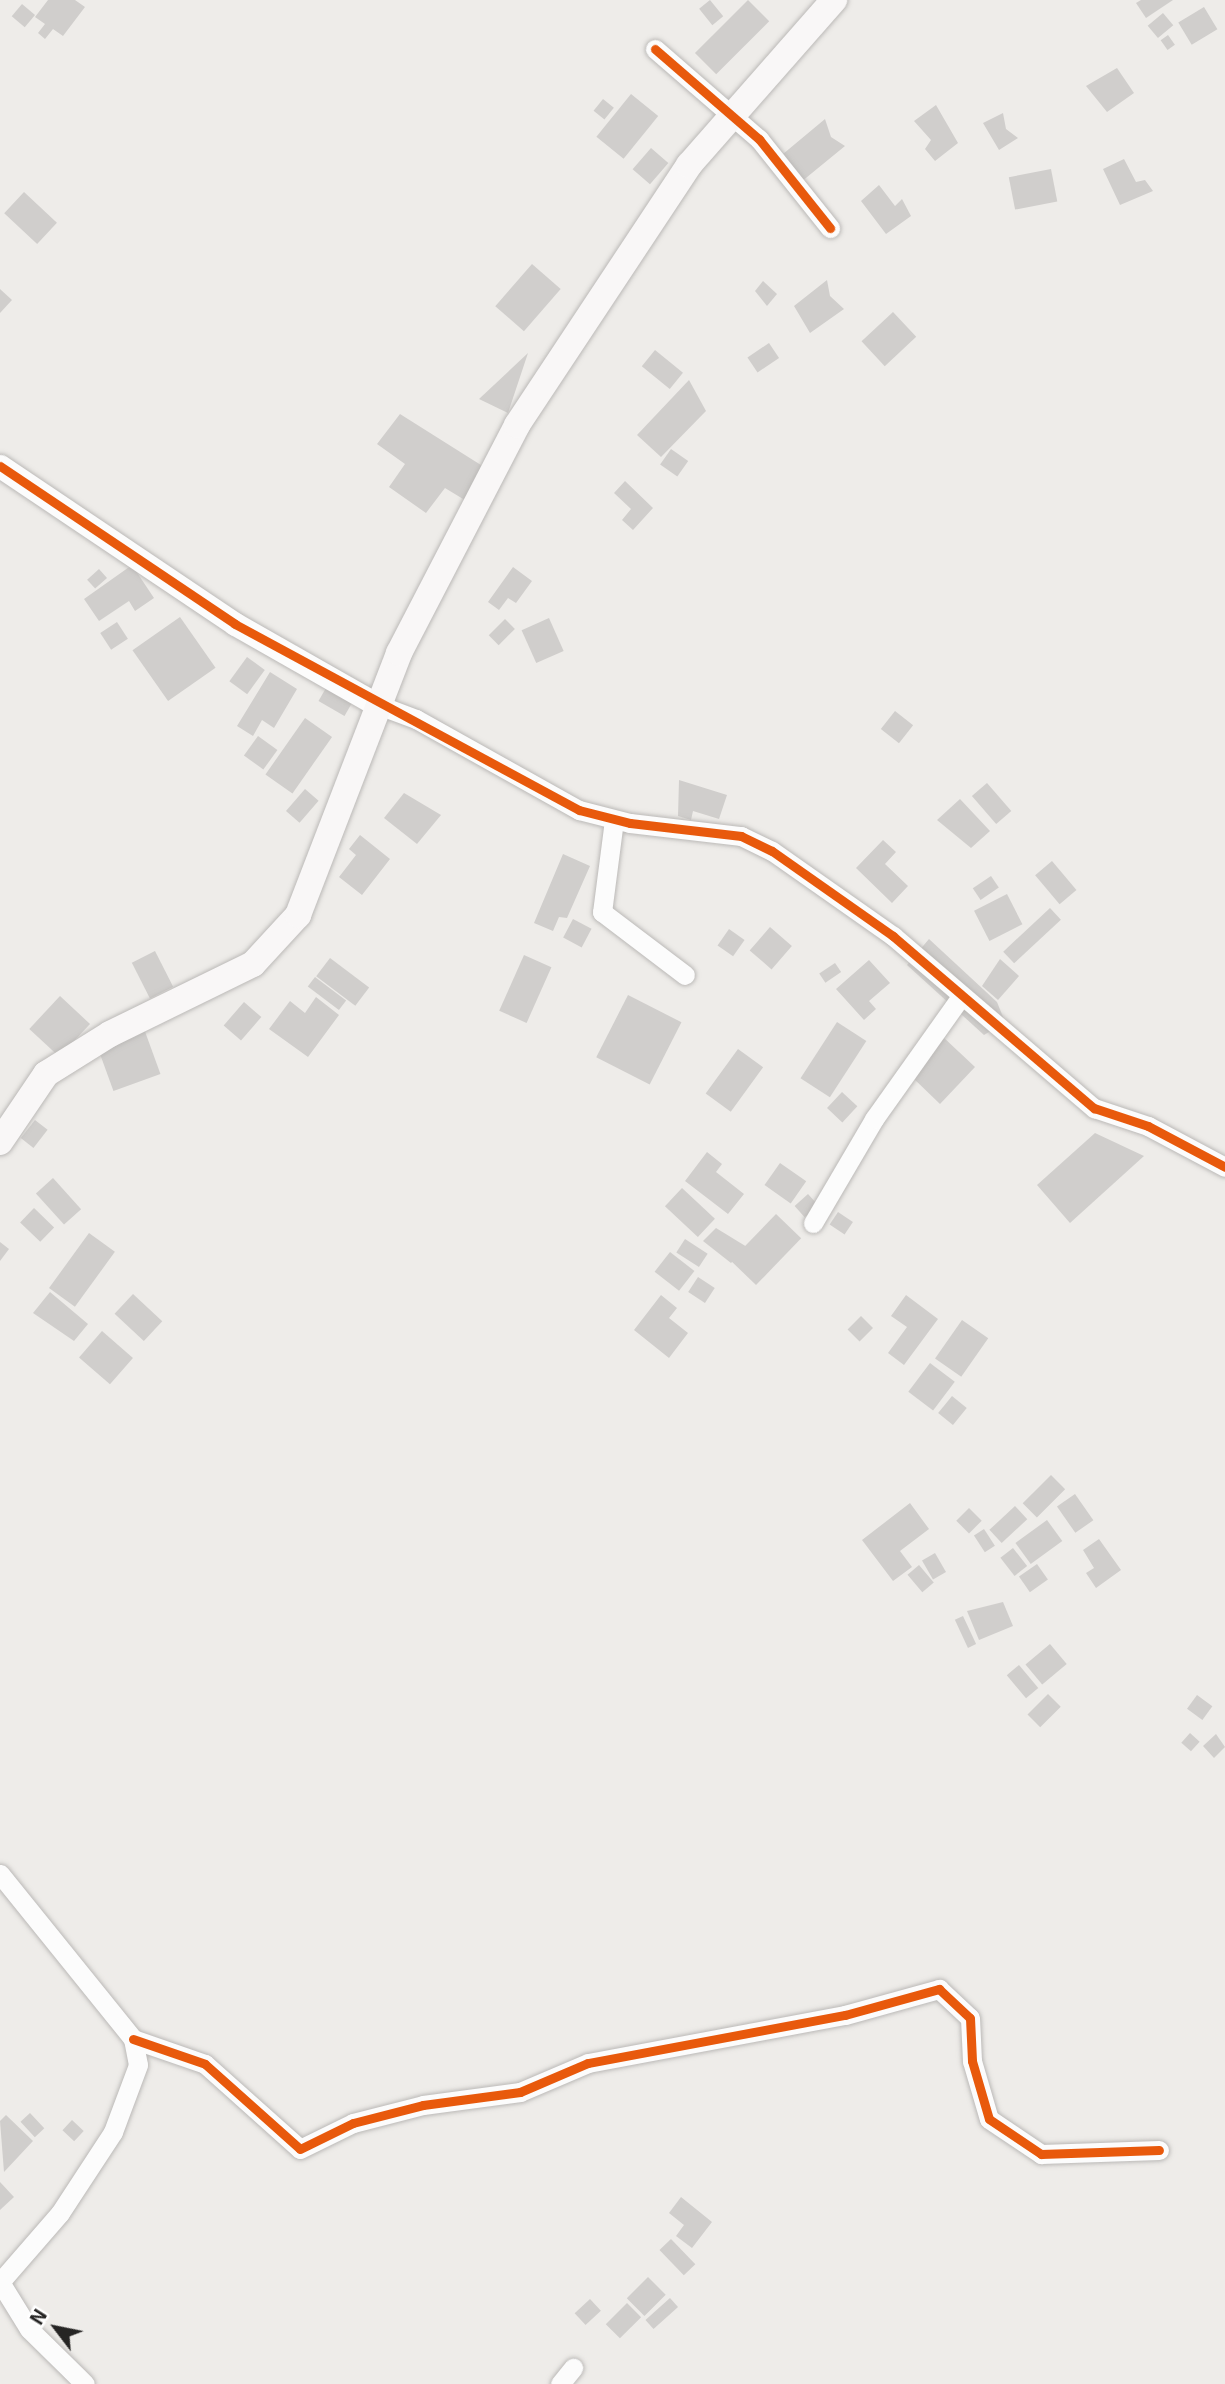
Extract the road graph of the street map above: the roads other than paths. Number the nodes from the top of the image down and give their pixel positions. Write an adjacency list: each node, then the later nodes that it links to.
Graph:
1 (834, 0): 3 (main road)
2 (655, 49): 3 (street)
3 (730, 114): 4 (street); 6 (main road)
4 (830, 228)
5 (0, 466): 6 (street)
6 (376, 704): 7 (street); 10 (main road)
7 (614, 820): 8 (street); 9 (street)
8 (685, 975)
9 (960, 998): 12 (street); 13 (street)
10 (7, 1112): 11 (main road)
11 (0, 1142)
12 (1225, 1167)
13 (813, 1223)
14 (0, 1874): 15 (street)
15 (134, 2039): 16 (street); 18 (street)
16 (1159, 2150)
17 (573, 2368): 19 (street)
18 (85, 2384)
19 (560, 2384)

